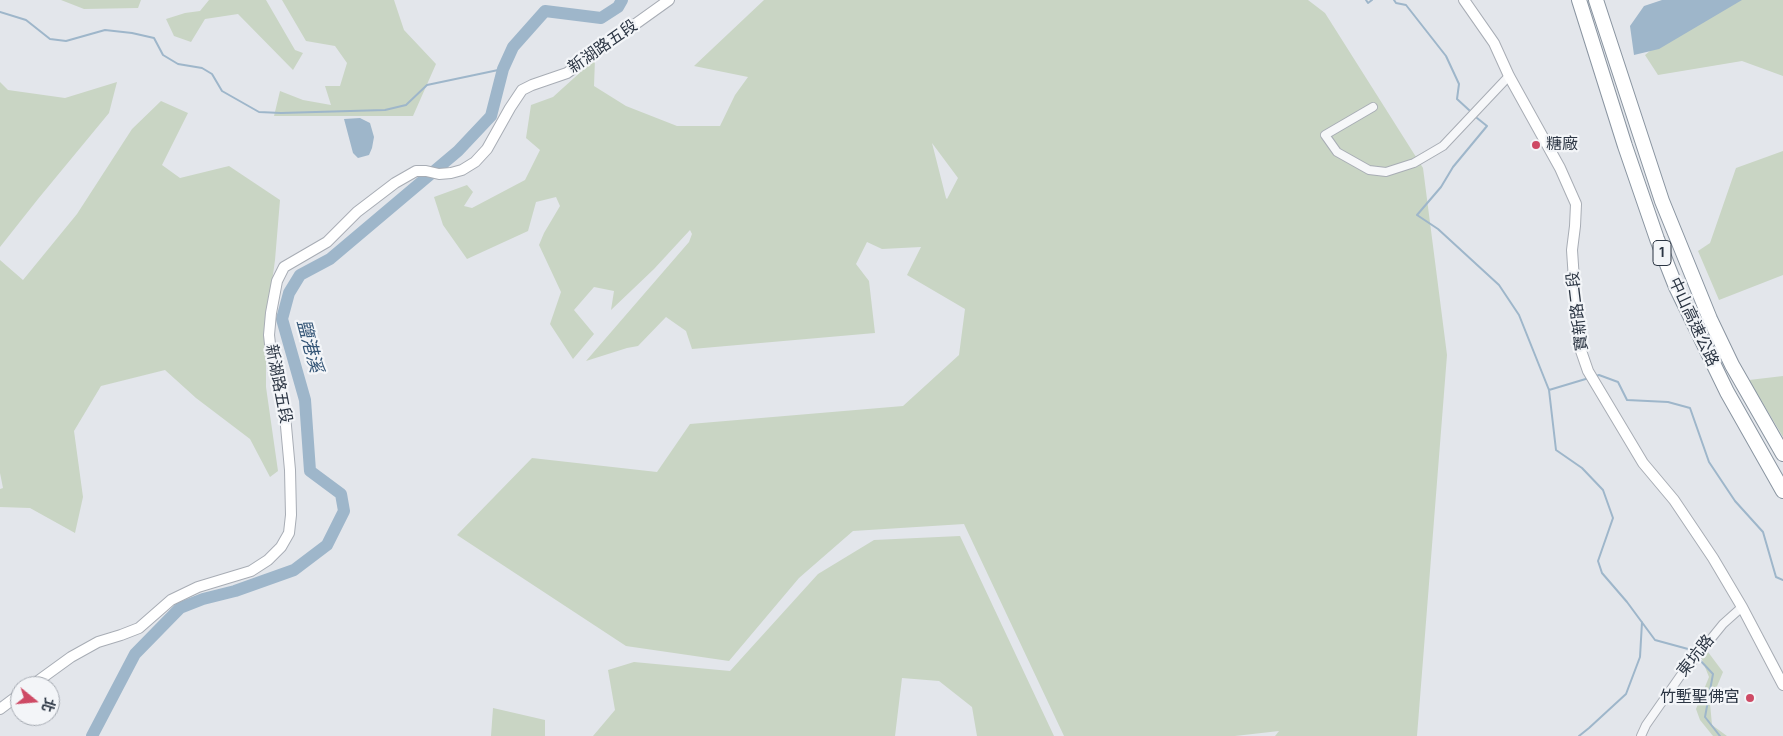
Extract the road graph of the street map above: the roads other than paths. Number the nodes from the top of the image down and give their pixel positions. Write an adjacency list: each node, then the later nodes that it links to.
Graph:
1 (669, 0): 10 (street, 新湖路五段)
2 (1464, 0): 5 (street, 寶新路二段)
3 (1579, 0): 8 (highway, 中山高速公路 / 1)
4 (1596, 0): 7 (highway, 中山高速公路 / 1)
5 (1509, 76): 6 (street); 9 (street, 寶新路二段)
6 (1373, 107)
7 (1783, 454)
8 (1783, 491)
9 (1742, 606): 11 (street, 寶新路二段); 12 (street, 東坑路)
10 (45, 676)
11 (1783, 685)
12 (1641, 736)

